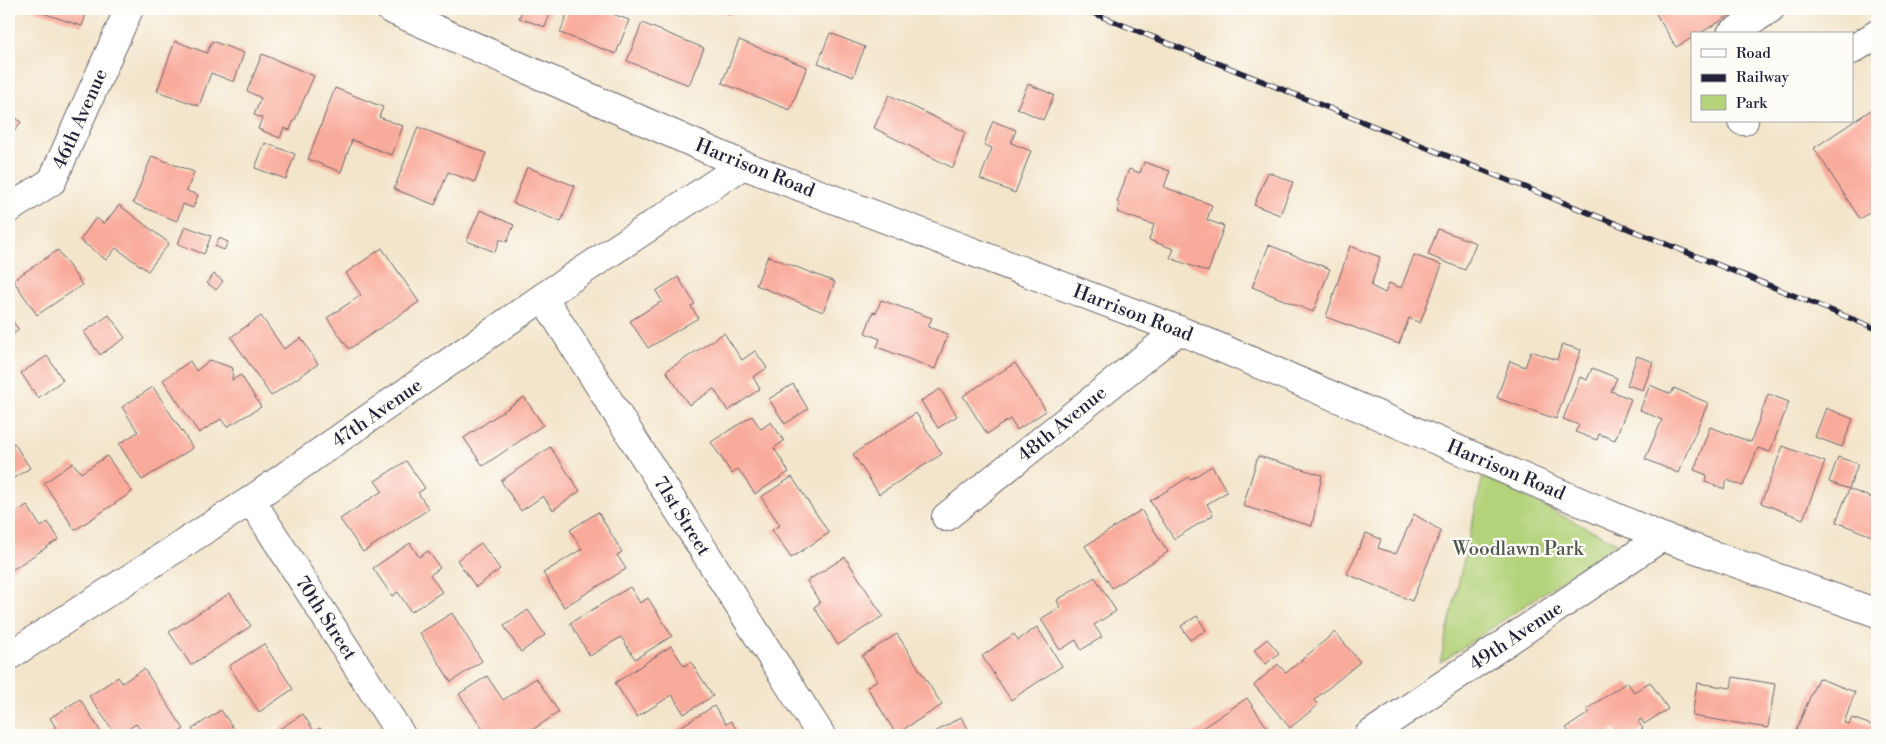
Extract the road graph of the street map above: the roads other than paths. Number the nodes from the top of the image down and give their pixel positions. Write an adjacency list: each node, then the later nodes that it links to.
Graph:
1 (129, 9): 8 (street, 46th Avenue)
2 (390, 9): 7 (street, Harrison Road)
3 (1770, 9): 4 (street)
4 (1734, 32)
5 (1877, 34): 6 (street)
6 (1854, 49)
7 (743, 165): 9 (street, 47th Avenue); 10 (street, Harrison Road)
8 (9, 209)
9 (543, 297): 11 (street, 47th Avenue); 17 (street, 71st Street)
10 (1179, 330): 12 (street, 48th Avenue); 13 (street, Harrison Road)
11 (251, 500): 15 (street, 47th Avenue); 16 (street, 70th Street)
12 (946, 517)
13 (1662, 537): 14 (street, Harrison Road); 18 (street, 49th Avenue)
14 (1877, 613)
15 (9, 656)
16 (401, 735)
17 (821, 735)
18 (1369, 735)

